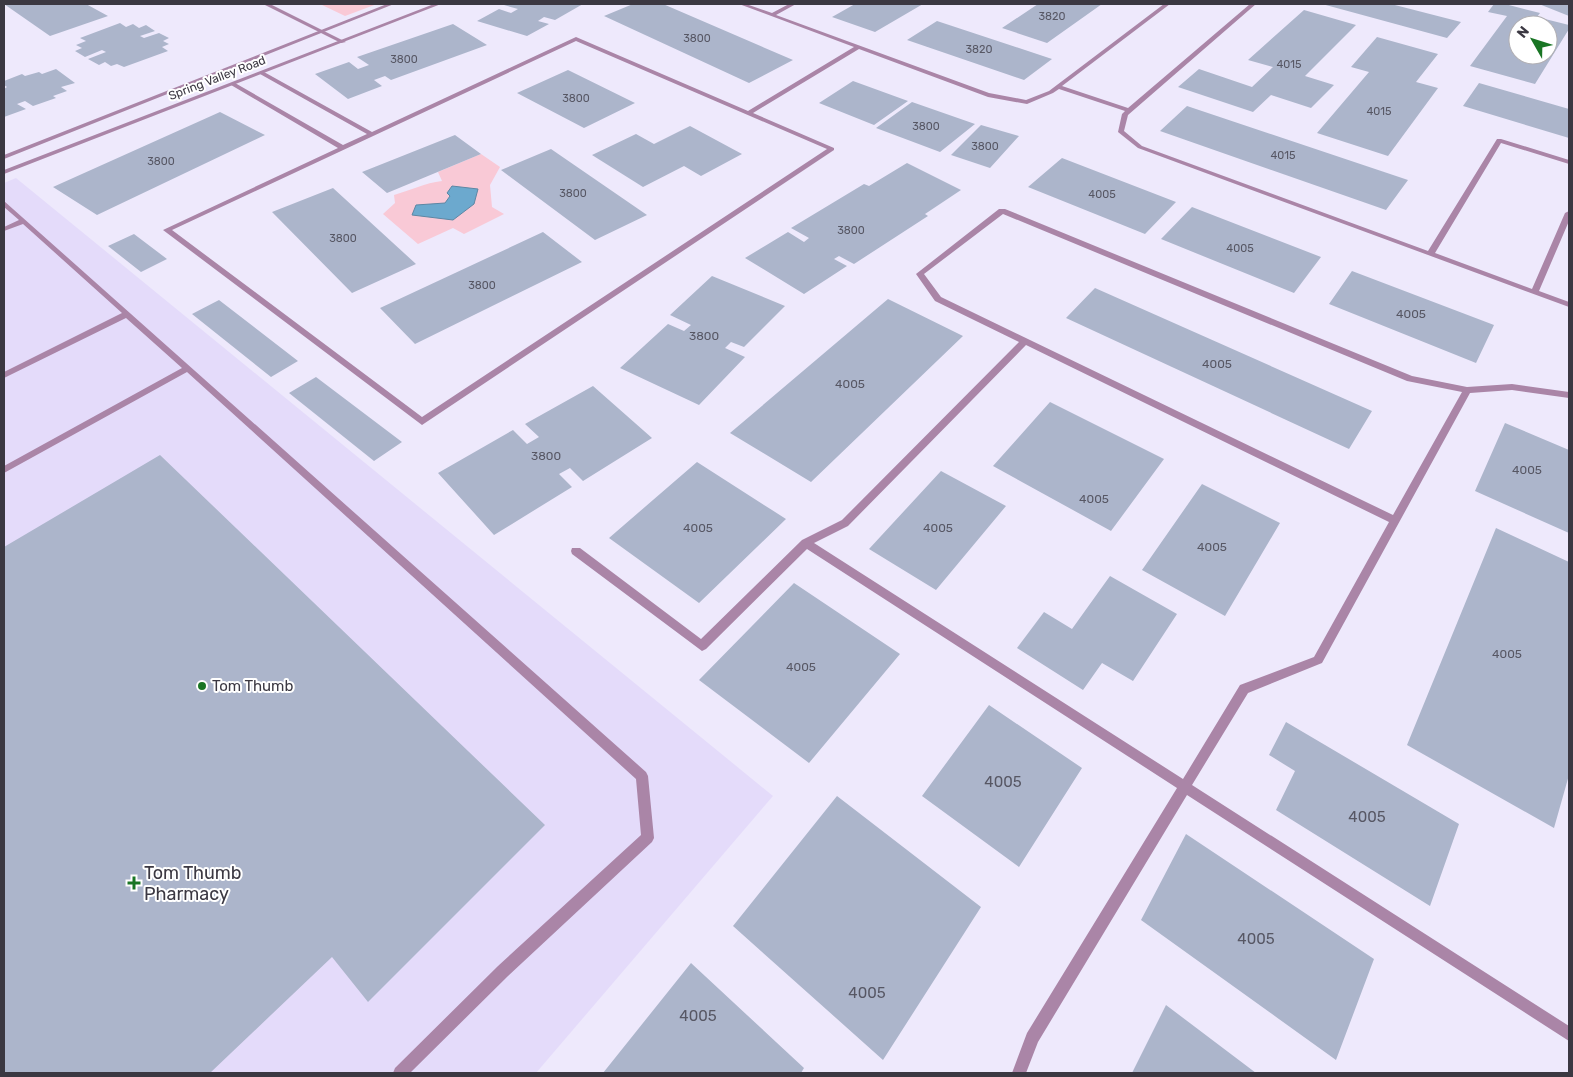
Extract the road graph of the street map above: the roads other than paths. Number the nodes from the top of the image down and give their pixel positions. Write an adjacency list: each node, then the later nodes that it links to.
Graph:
1 (266, 4): 9 (street)
2 (391, 4): 9 (street, Spring Valley Road)
3 (438, 4): 10 (street, Spring Valley Road)
4 (742, 4): 8 (street)
5 (793, 4): 8 (street)
6 (1167, 4): 14 (street)
7 (1253, 4): 15 (street)
8 (772, 15): 11 (street)
9 (322, 31): 10 (street); 19 (street, Spring Valley Road)
10 (344, 42): 12 (street, Spring Valley Road)
11 (858, 47): 14 (street); 16 (street)
12 (262, 73): 13 (street, Spring Valley Road); 17 (street)
13 (233, 84): 18 (street); 21 (street, Spring Valley Road)
14 (1058, 87): 15 (street)
15 (1129, 110): 26 (street)
16 (748, 113): 17 (street); 18 (street)
17 (372, 134): 18 (street)
18 (343, 148)
19 (4, 157)
20 (1569, 162): 26 (street)
21 (4, 172)
22 (4, 203): 24 (street)
23 (1569, 213): 27 (street)
24 (24, 220): 25 (street); 29 (street)
25 (4, 229)
26 (1430, 254): 27 (street)
27 (1535, 292): 28 (street)
28 (1569, 305)
29 (127, 314): 31 (street); 32 (street)
30 (1024, 342): 33 (street); 36 (street); 37 (street)
31 (188, 368): 35 (street); 41 (street)
32 (4, 375)
33 (1467, 390): 34 (street); 36 (street)
34 (1569, 395)
35 (4, 470)
36 (1393, 520): 39 (street)
37 (806, 543): 38 (street); 39 (street)
38 (576, 551)
39 (1185, 787): 40 (street); 42 (street)
40 (1569, 1034)
41 (400, 1073)
42 (1018, 1073)

